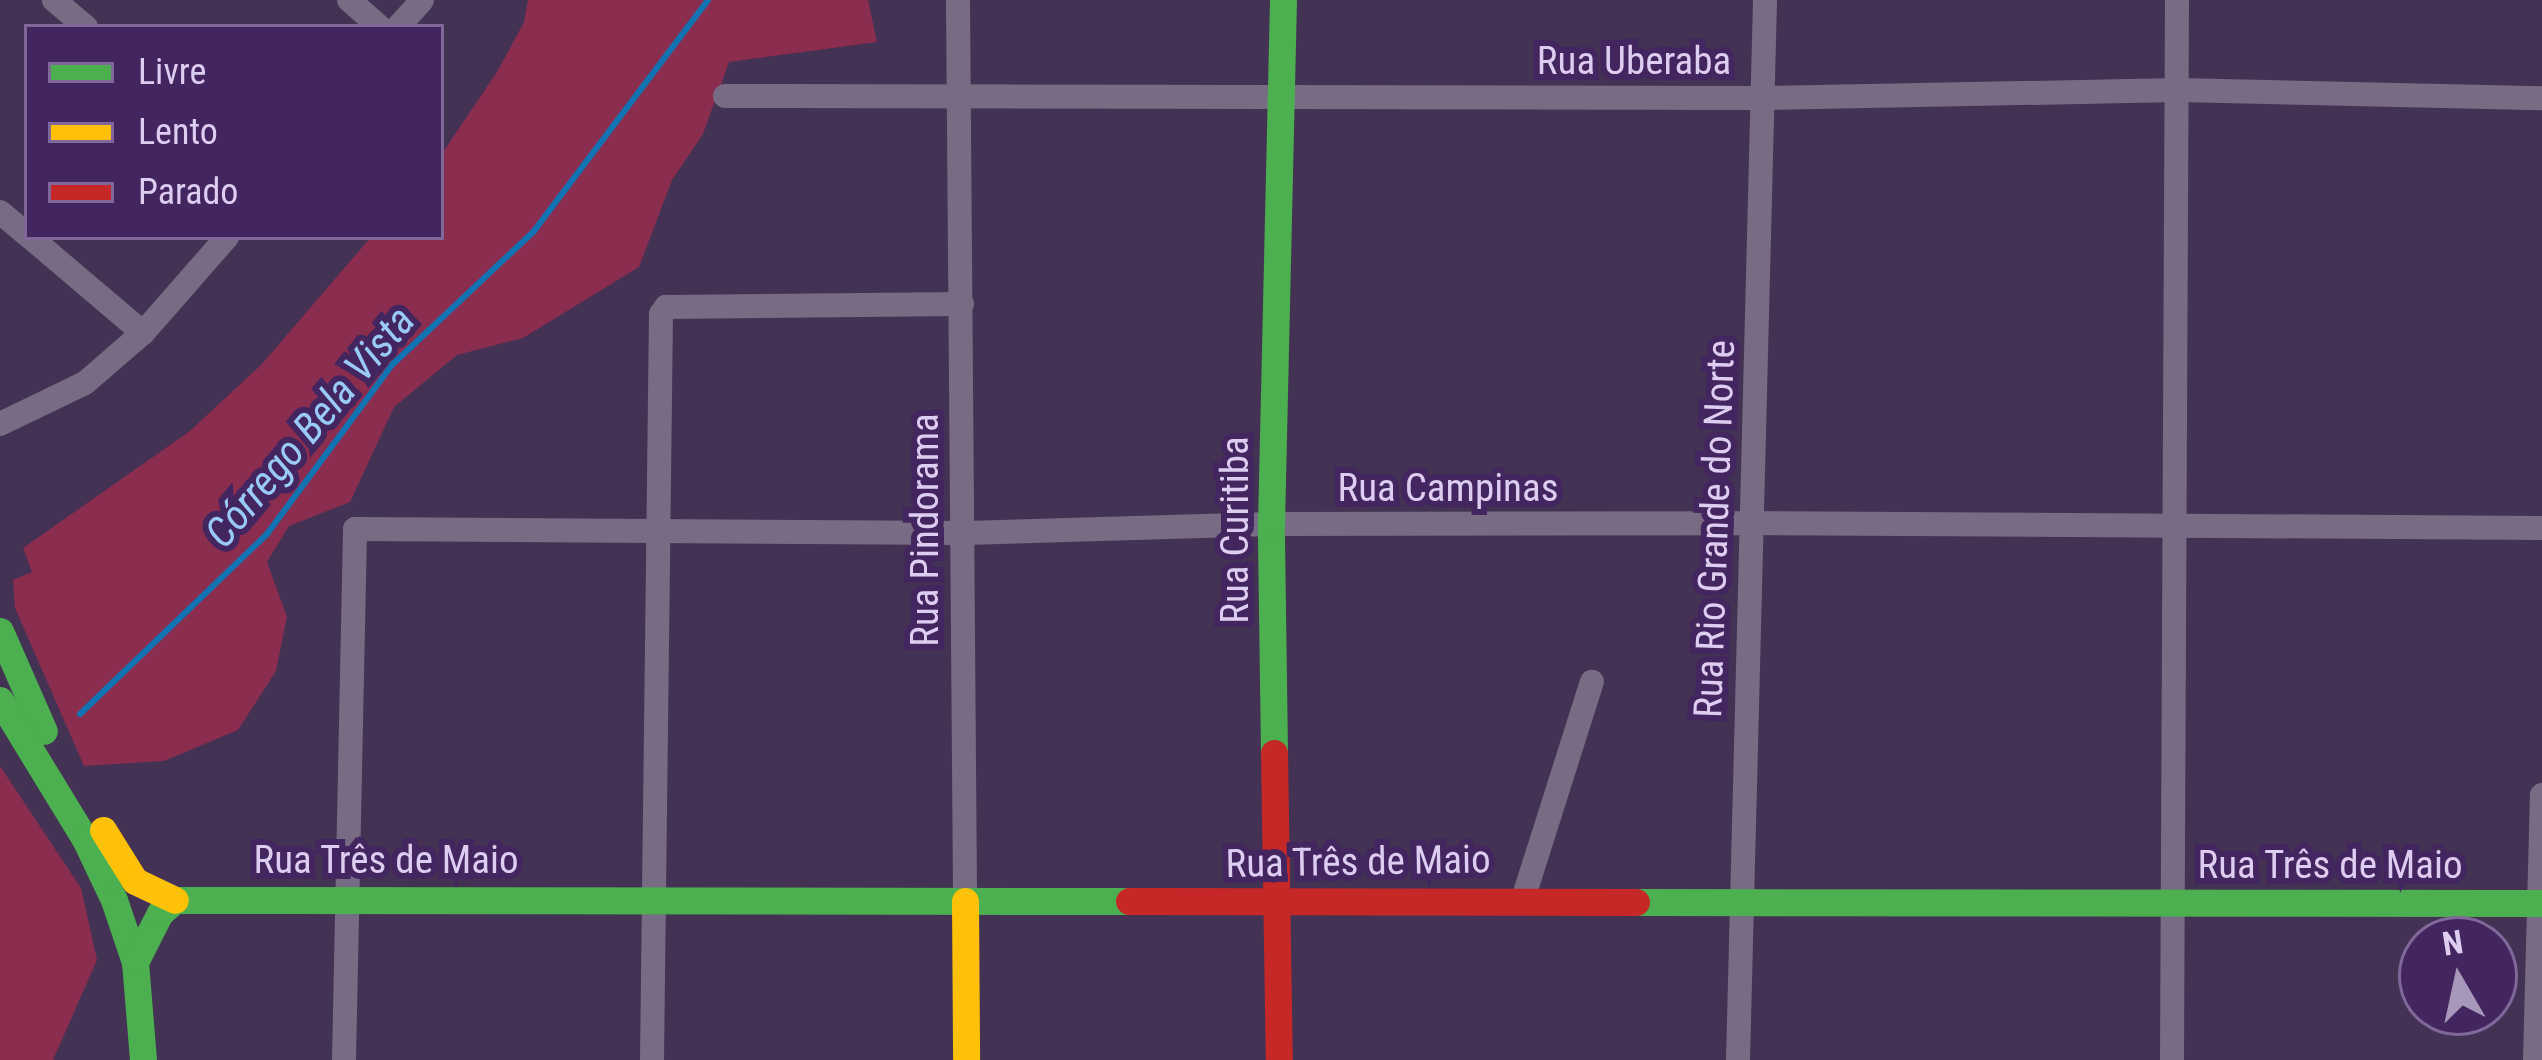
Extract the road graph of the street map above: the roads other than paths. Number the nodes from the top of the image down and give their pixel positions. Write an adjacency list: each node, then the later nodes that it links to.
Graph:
1 (54, 0): 8 (street)
2 (349, 0): 9 (street)
3 (422, 0): 10 (street)
4 (958, 0): 14 (street, Rua Pindorama)
5 (1283, 0): 12 (street, Rua Curitiba)
6 (1765, 0): 15 (street, Rua Rio Grande do Norte)
7 (2177, 0): 11 (street)
8 (82, 24)
9 (377, 24)
10 (401, 24)
11 (2178, 90): 15 (street, Rua Uberaba); 16 (street, Rua Uberaba); 25 (street)
12 (1282, 94): 14 (street, Rua Uberaba); 15 (street, Rua Uberaba); 26 (street, Rua Curitiba)
13 (725, 95): 14 (street, Rua Uberaba)
14 (960, 97): 21 (street, Rua Pindorama)
15 (1766, 98): 24 (street, Rua Rio Grande do Norte)
16 (2542, 98)
17 (0, 212): 18 (street)
18 (24, 233)
19 (33, 240): 22 (street)
20 (223, 240): 22 (street)
21 (962, 304): 28 (street); 29 (street, Rua Pindorama)
22 (143, 333): 23 (street)
23 (0, 424)
24 (1750, 523): 25 (street, Rua Campinas); 26 (street, Rua Campinas); 39 (street, Rua Rio Grande do Norte)
25 (2175, 523): 27 (street, Rua Campinas); 42 (street)
26 (1271, 524): 29 (street, Rua Campinas); 41 (street, Rua Curitiba)
27 (2542, 528)
28 (657, 529): 29 (street, Rua Campinas); 34 (street, Rua Campinas); 37 (street)
29 (964, 533): 38 (street, Rua Pindorama)
30 (0, 631): 36 (street)
31 (1592, 682): 35 (street)
32 (0, 700): 43 (street)
33 (2542, 795): 40 (street)
34 (350, 898): 36 (street, Rua Três de Maio); 37 (street, Rua Três de Maio); 45 (street)
35 (1523, 899): 39 (street, Rua Três de Maio); 41 (street, Rua Três de Maio)
36 (175, 900): 43 (street)
37 (652, 900): 38 (street, Rua Três de Maio); 46 (street)
38 (965, 901): 41 (street, Rua Três de Maio); 47 (street, Rua Pindorama)
39 (1741, 901): 42 (street, Rua Três de Maio); 49 (street, Rua Rio Grande do Norte)
40 (2540, 903): 42 (street, Rua Três de Maio); 51 (street)
41 (1280, 904): 48 (street, Rua Curitiba)
42 (2173, 904): 50 (street)
43 (135, 962): 44 (street)
44 (143, 1060)
45 (344, 1060)
46 (652, 1060)
47 (966, 1060)
48 (1280, 1060)
49 (1738, 1060)
50 (2172, 1060)
51 (2535, 1060)

